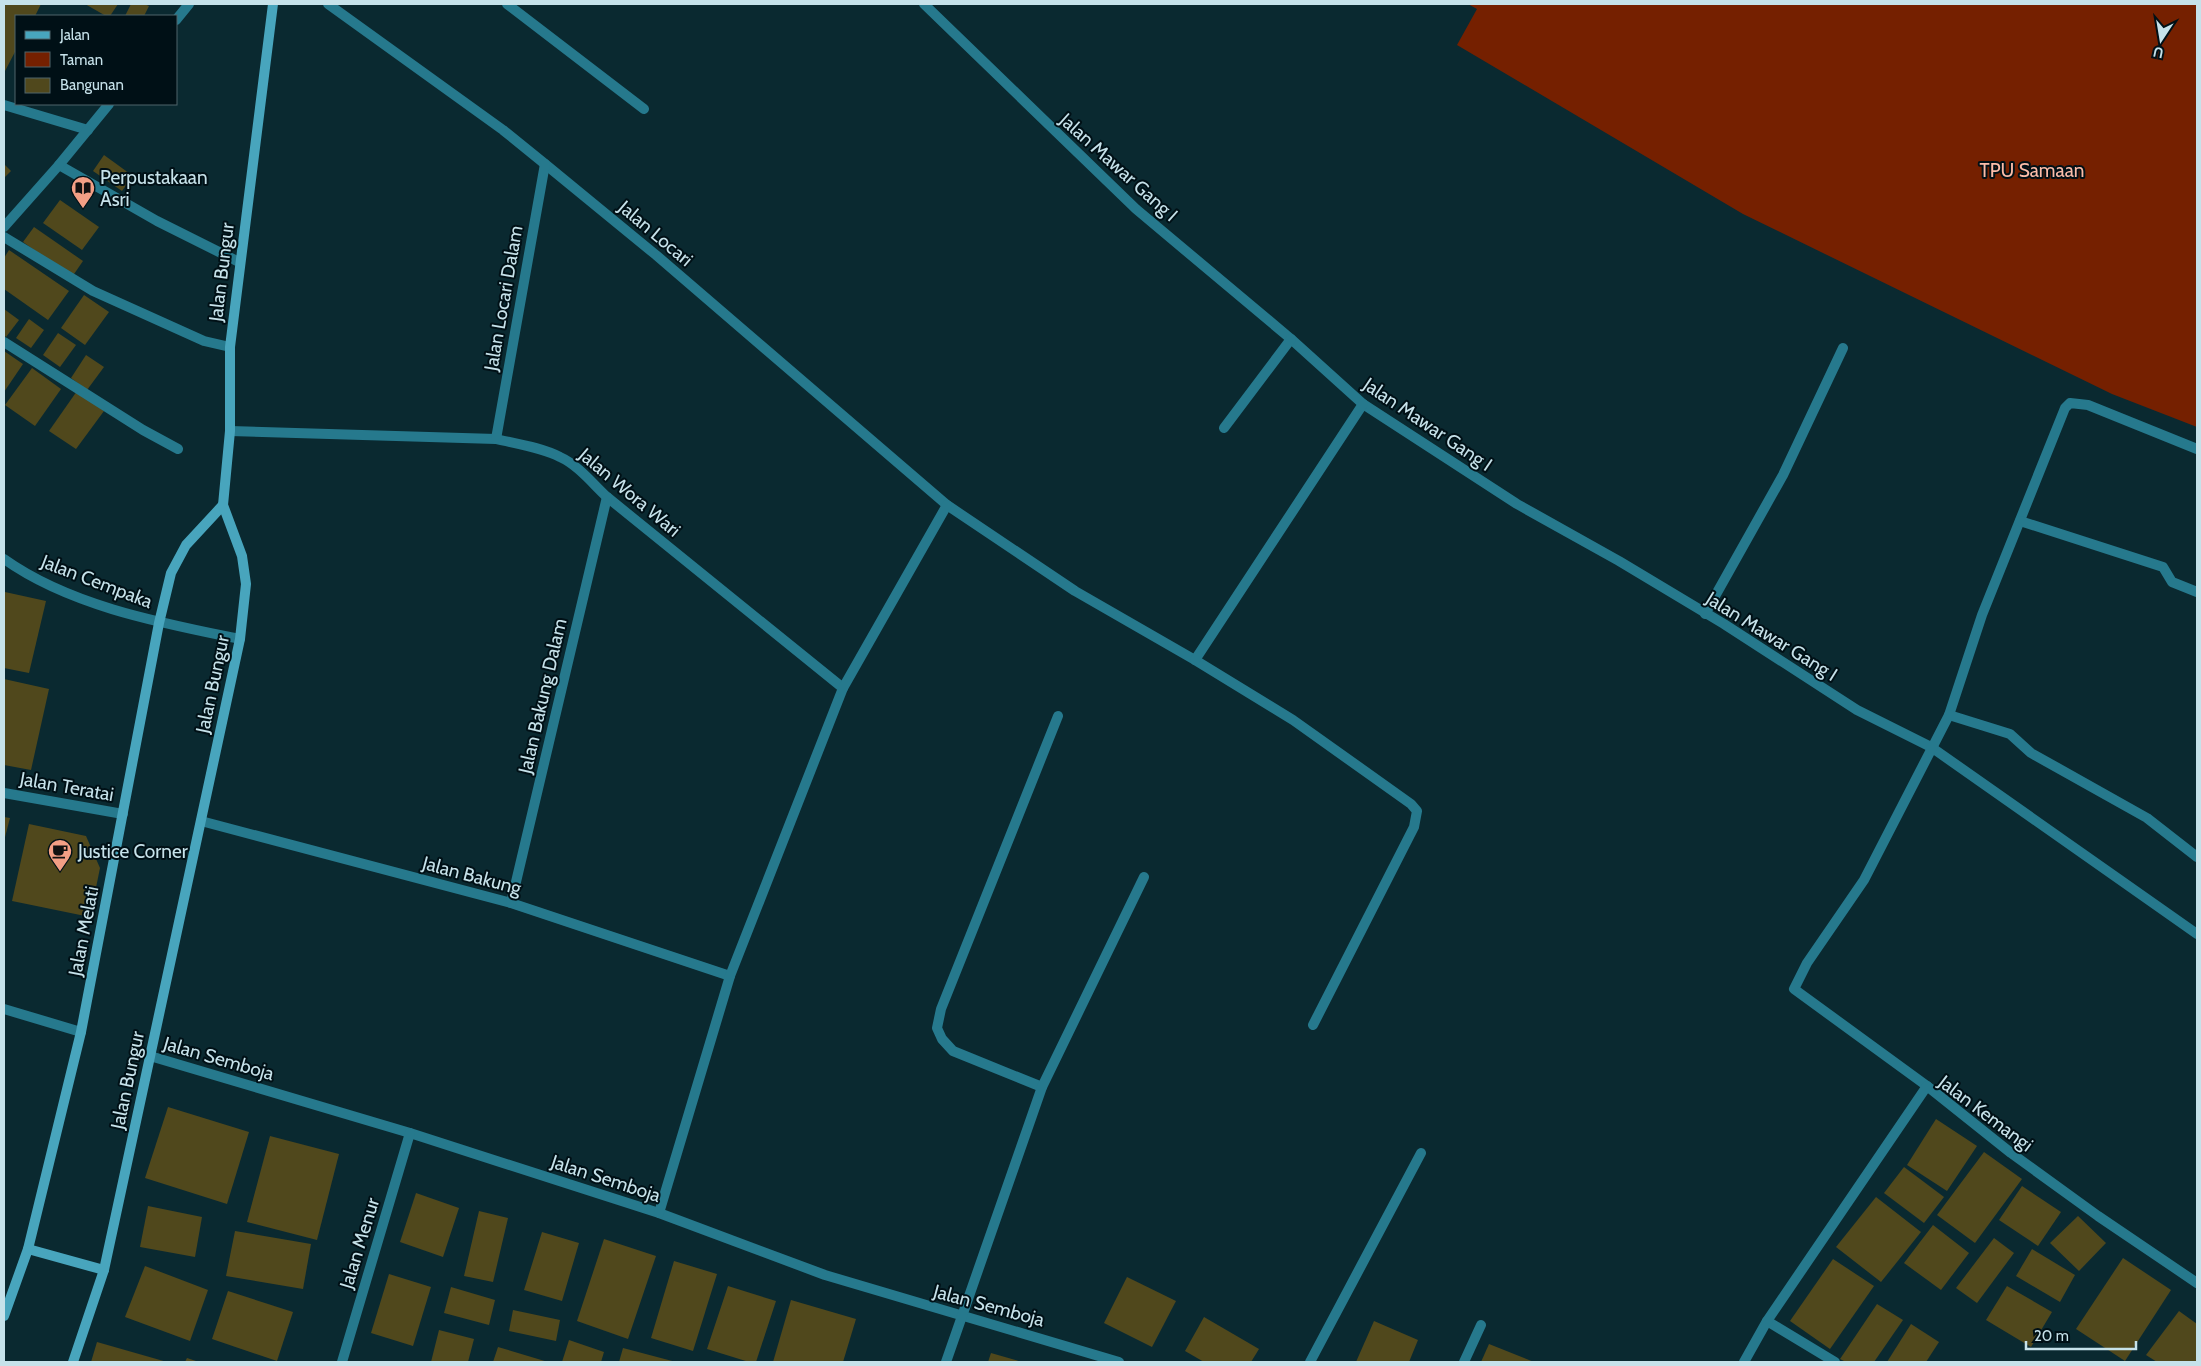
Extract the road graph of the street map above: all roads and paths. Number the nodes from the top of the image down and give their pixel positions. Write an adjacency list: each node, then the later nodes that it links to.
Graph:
1 (189, 4): 6 (street)
2 (273, 4): 15 (main road, Jalan Bungur)
3 (328, 4): 11 (street, Jalan Locari)
4 (507, 4): 9 (street)
5 (924, 4): 16 (street, Jalan Mawar Gang I)
6 (178, 18)
7 (4, 105): 10 (street)
8 (108, 105): 10 (street)
9 (644, 109)
10 (88, 130): 12 (street)
11 (545, 164): 23 (street, Jalan Locari Dalam); 28 (street, Jalan Locari)
12 (60, 166): 13 (street); 15 (street)
13 (4, 226)
14 (4, 237): 18 (street)
15 (239, 262): 18 (main road, Jalan Bungur)
16 (1290, 339): 20 (street, Jalan Mawar Gang I); 21 (street)
17 (4, 342): 24 (street)
18 (230, 346): 22 (main road, Jalan Bungur)
19 (1843, 348): 32 (street)
20 (1362, 404): 32 (street, Jalan Mawar Gang I); 35 (street)
21 (1224, 428)
22 (230, 431): 23 (street, Jalan Wora Wari); 27 (main road, Jalan Bungur)
23 (496, 439): 26 (street, Jalan Wora Wari)
24 (178, 449)
25 (2197, 449): 29 (street)
26 (607, 497): 36 (street, Jalan Wora Wari); 45 (street, Jalan Bakung Dalam)
27 (223, 505): 33 (main road, Jalan Melati); 34 (main road, Jalan Bungur)
28 (947, 505): 35 (street, Jalan Locari); 36 (street)
29 (2020, 521): 31 (street); 37 (street)
30 (4, 559): 33 (street, Jalan Cempaka)
31 (2197, 592)
32 (1705, 614): 39 (street, Jalan Mawar Gang I)
33 (159, 623): 34 (street, Jalan Cempaka); 41 (main road, Jalan Melati)
34 (240, 639): 42 (main road, Jalan Bungur)
35 (1195, 660): 49 (street, Jalan Locari)
36 (843, 688): 47 (street)
37 (1949, 715): 39 (street); 43 (street)
38 (1058, 716): 53 (street)
39 (1931, 747): 46 (street, Jalan Mawar Gang I); 52 (street)
40 (4, 793): 41 (street, Jalan Teratai)
41 (123, 814): 50 (main road, Jalan Melati)
42 (201, 821): 45 (street, Jalan Bakung); 51 (main road, Jalan Bungur)
43 (2197, 857)
44 (1144, 877): 53 (street)
45 (510, 903): 47 (street, Jalan Bakung)
46 (2197, 934)
47 (730, 976): 56 (street)
48 (4, 1009): 50 (street)
49 (1313, 1026)
50 (81, 1032): 57 (main road, Jalan Melati)
51 (150, 1056): 54 (street, Jalan Semboja); 58 (main road, Jalan Bungur)
52 (1927, 1086): 59 (street, Jalan Kemangi); 62 (street, Jalan Kemangi)
53 (1042, 1087): 60 (street)
54 (410, 1133): 56 (street, Jalan Semboja); 66 (street, Jalan Menur)
55 (1421, 1153): 68 (street)
56 (659, 1213): 60 (street, Jalan Semboja)
57 (28, 1249): 58 (main road); 61 (main road, Jalan Melati)
58 (104, 1270): 65 (main road, Jalan Bungur)
59 (2197, 1283)
60 (962, 1315): 64 (street, Jalan Semboja); 67 (street)
61 (4, 1316)
62 (1767, 1321): 70 (street, Jalan Kemangi); 71 (street)
63 (1481, 1325): 69 (street)
64 (1112, 1361)
65 (74, 1362)
66 (342, 1362)
67 (946, 1362)
68 (1310, 1362)
69 (1464, 1362)
70 (1744, 1362)
71 (1835, 1362)

